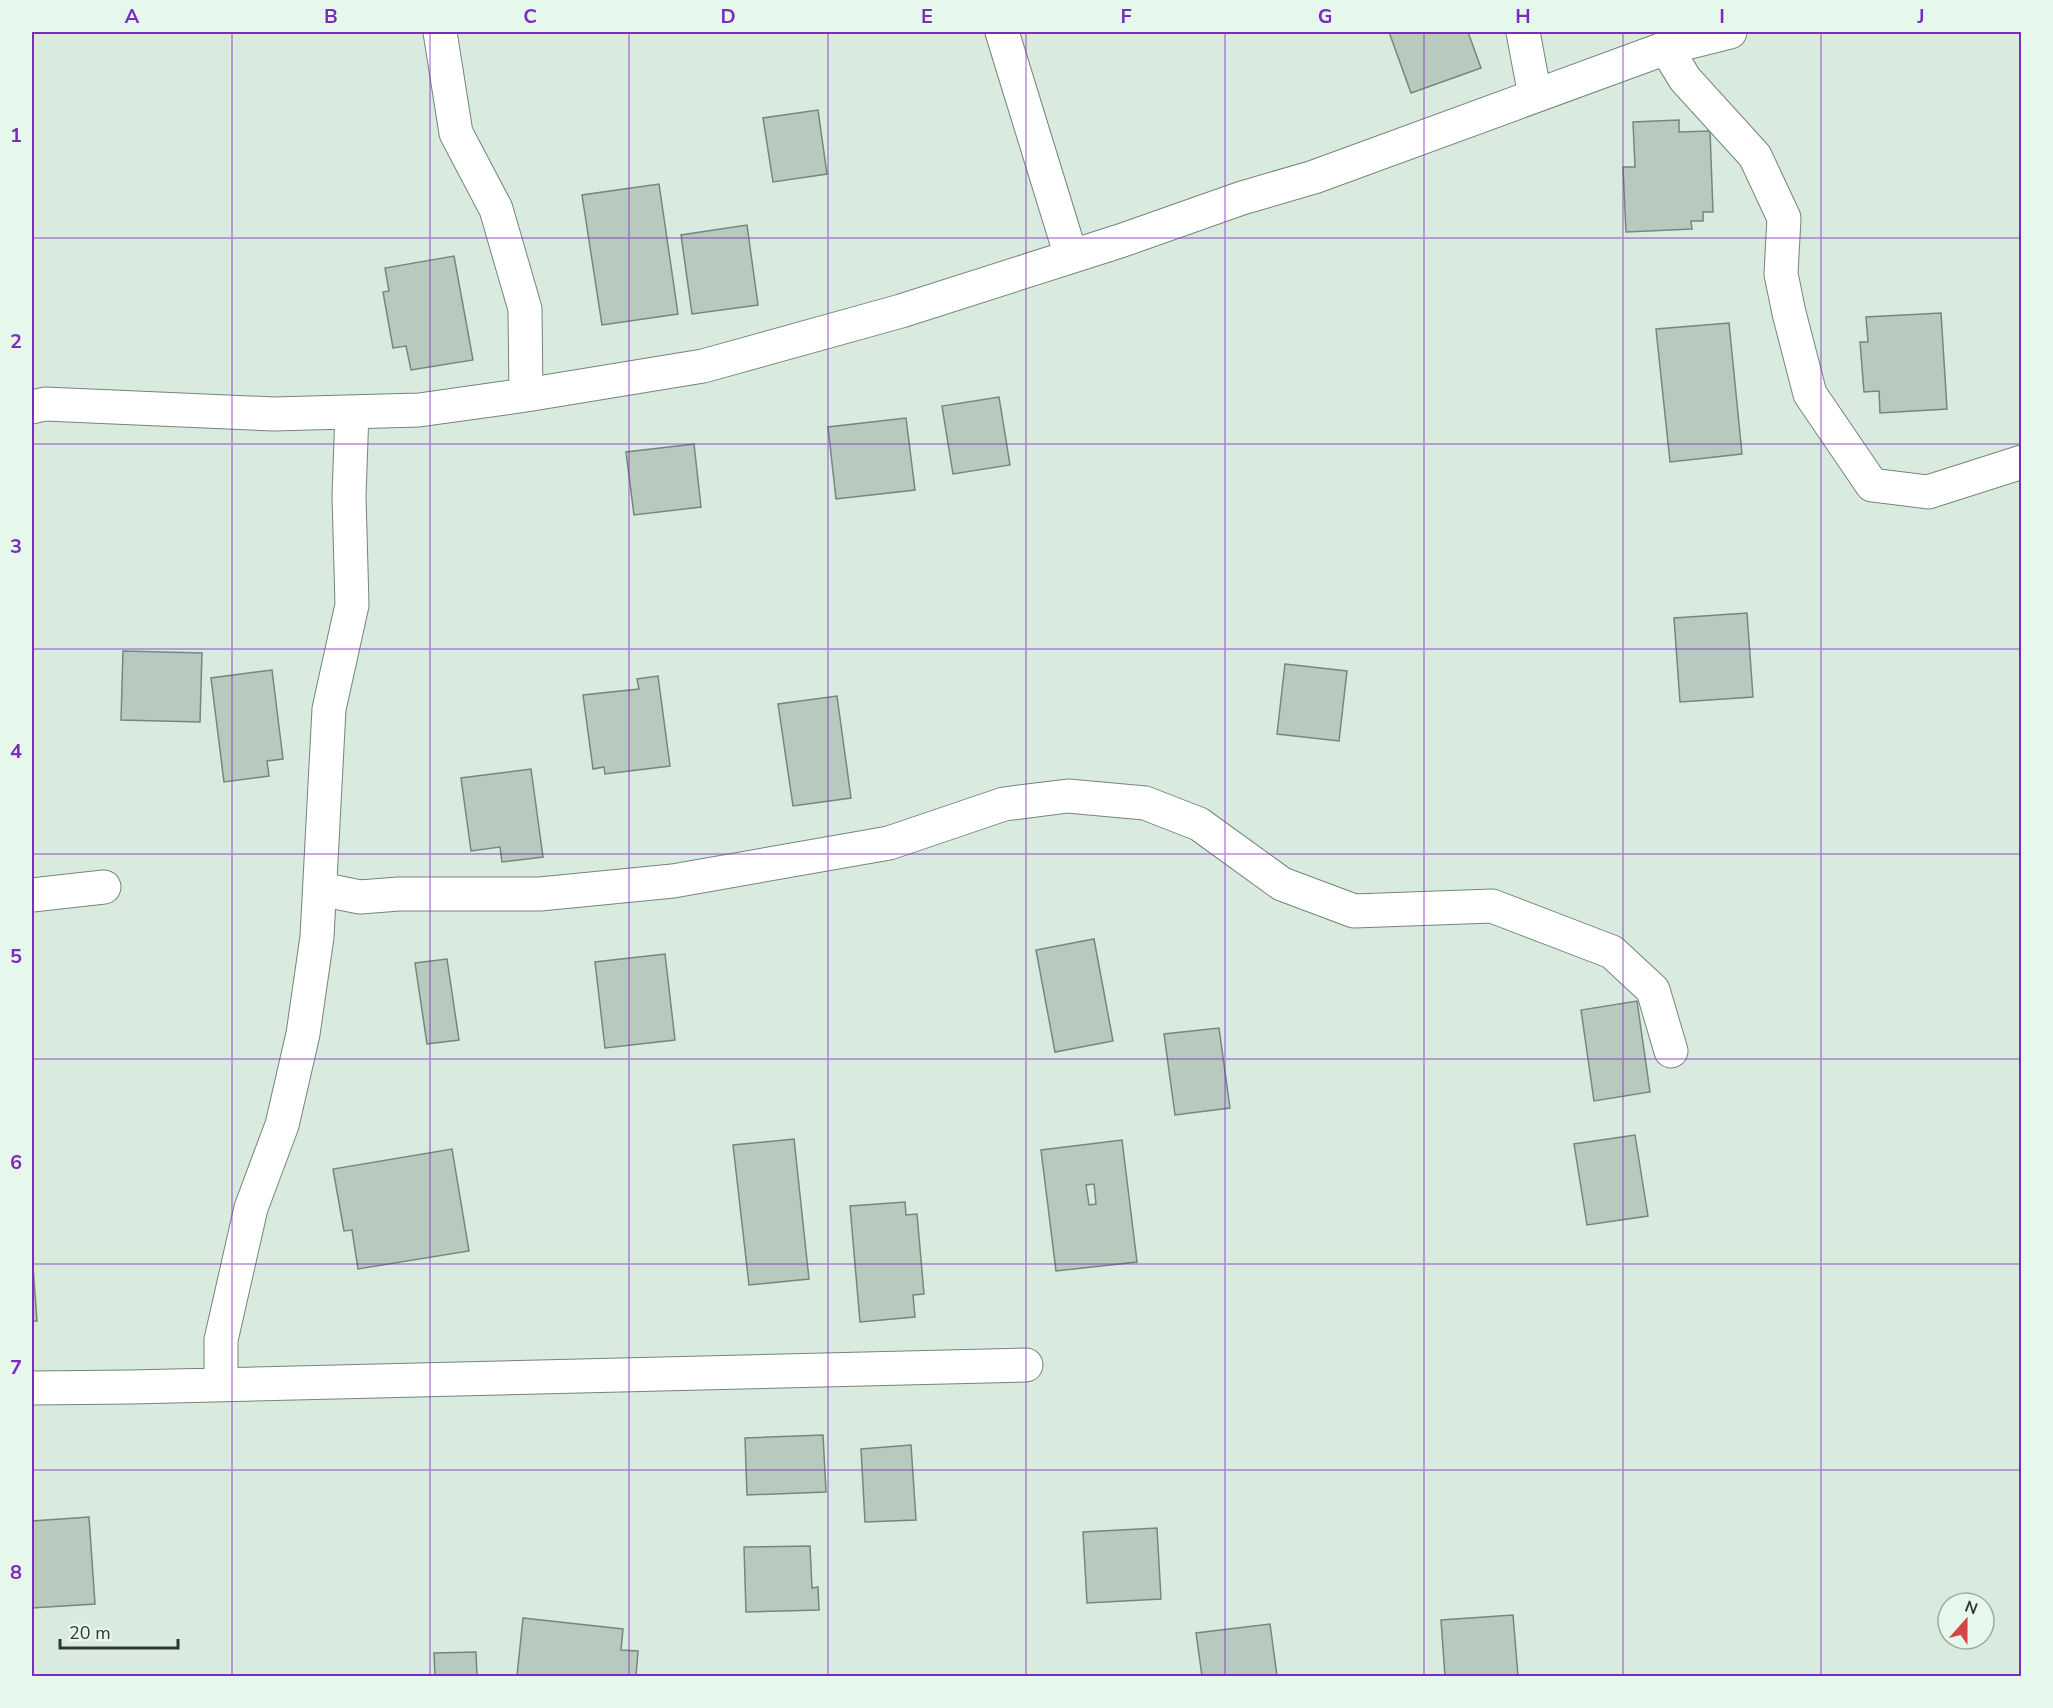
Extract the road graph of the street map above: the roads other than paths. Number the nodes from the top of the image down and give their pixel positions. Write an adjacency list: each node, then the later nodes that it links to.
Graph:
1 (440, 32): 8 (street)
2 (1002, 32): 7 (street)
3 (1523, 32): 6 (street)
4 (1730, 32): 5 (street)
5 (1671, 40): 6 (street); 11 (street)
6 (1535, 96): 7 (street)
7 (1071, 256): 8 (street)
8 (526, 395): 10 (street)
9 (32, 407): 10 (street)
10 (352, 412): 13 (street)
11 (2022, 462)
12 (104, 887): 14 (street)
13 (320, 889): 15 (street); 17 (street)
14 (32, 895)
15 (1671, 1051)
16 (1026, 1365): 17 (street)
17 (221, 1384): 18 (street)
18 (32, 1388)

